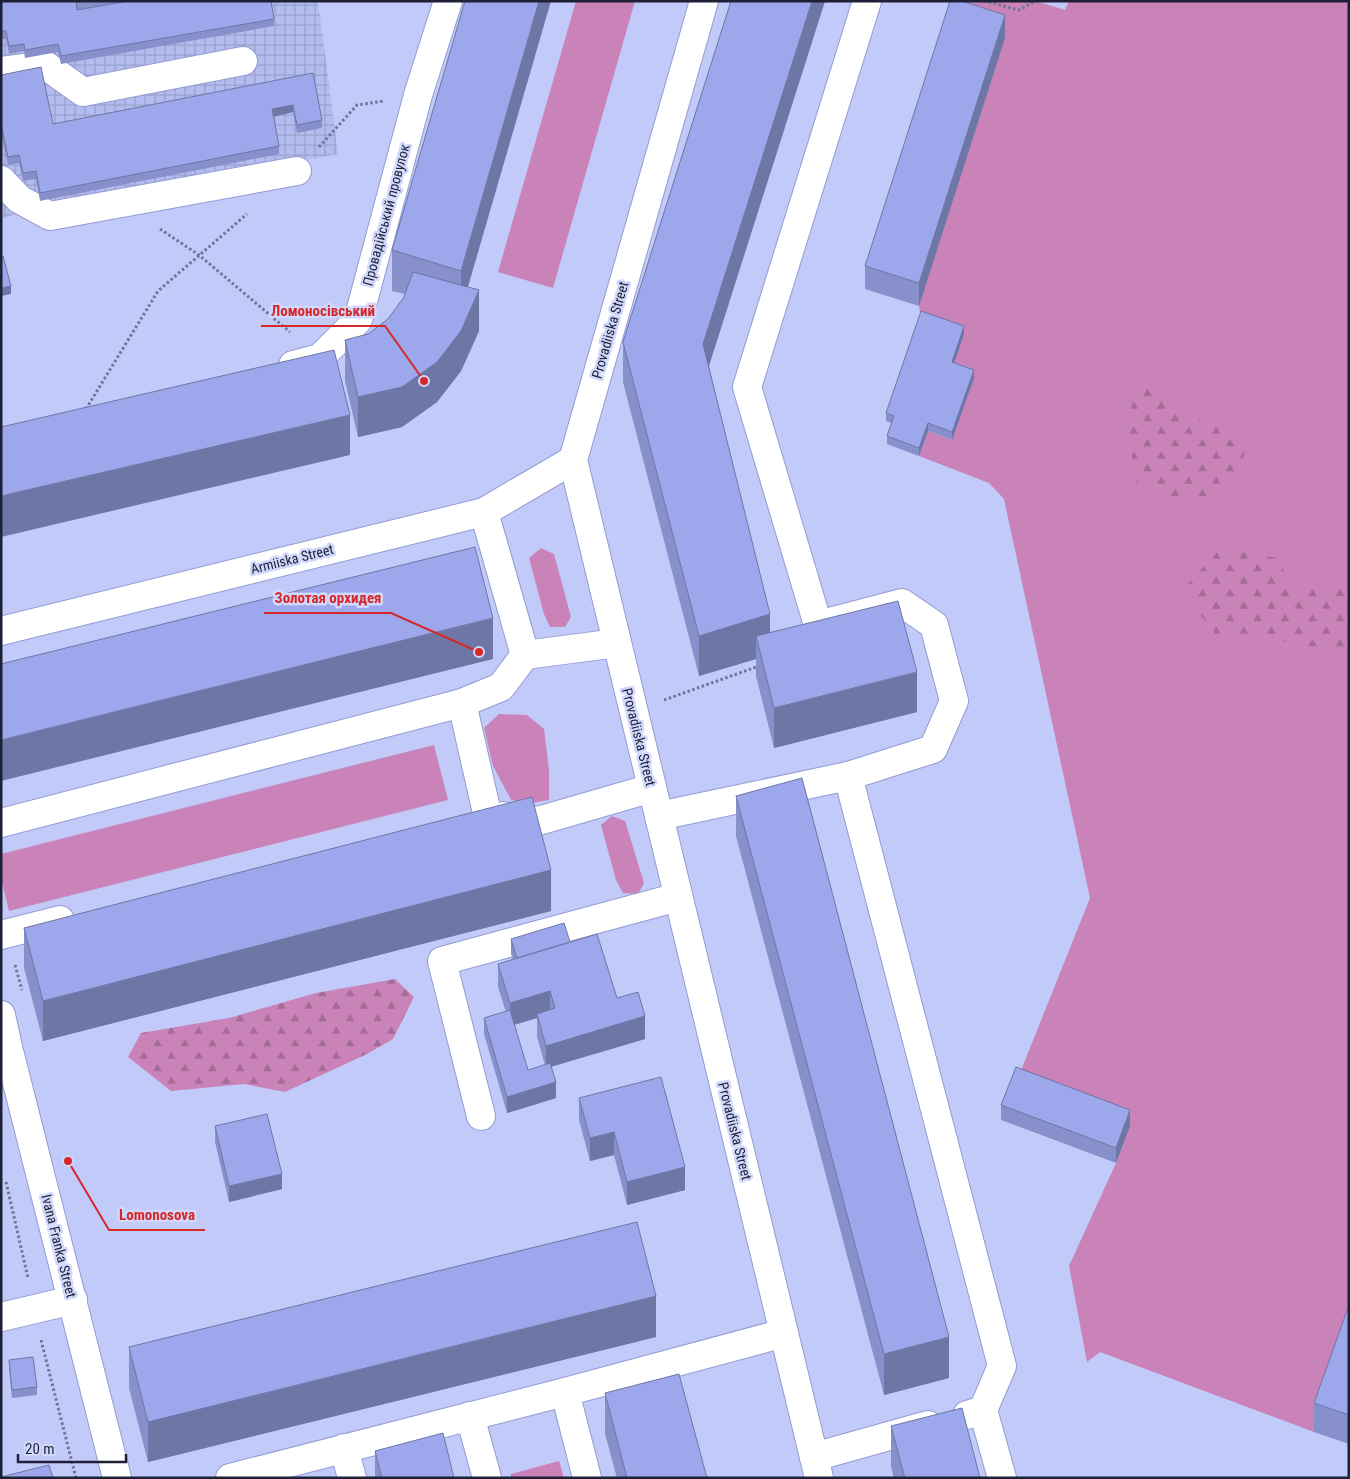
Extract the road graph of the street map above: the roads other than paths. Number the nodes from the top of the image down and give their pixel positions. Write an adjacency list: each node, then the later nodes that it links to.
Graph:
1 (448, 1): 8 (street, Провадійський провулок)
2 (704, 1): 9 (street, Provadiiska Street)
3 (867, 1): 15 (street)
4 (242, 61): 5 (street)
5 (1, 71)
6 (297, 171): 7 (street)
7 (1, 180)
8 (272, 370)
9 (572, 460): 10 (street, Armiiska Street); 12 (street, Provadiiska Street)
10 (484, 512): 11 (street, Armiiska Street); 13 (street)
11 (1, 631)
12 (617, 643): 13 (street); 16 (street, Provadiiska Street)
13 (525, 655): 14 (street)
14 (462, 703): 16 (street); 18 (street)
15 (848, 776): 17 (street); 28 (street)
16 (652, 788): 17 (street, Provadiiska Street)
17 (659, 816): 19 (street, Provadiiska Street)
18 (1, 823)
19 (678, 896): 23 (street); 26 (street, Provadiiska Street)
20 (84, 914): 21 (street)
21 (1, 935)
22 (1, 1014): 24 (street, Ivana Franka Street)
23 (481, 1116)
24 (73, 1300): 25 (street); 33 (street, Ivana Franka Street)
25 (1, 1317)
26 (784, 1333): 27 (street); 31 (street, Provadiiska Street)
27 (565, 1392): 29 (street); 36 (street)
28 (984, 1410): 31 (street); 37 (street)
29 (470, 1416): 30 (street); 35 (street)
30 (344, 1448): 32 (street); 34 (street)
31 (816, 1467)
32 (248, 1476)
33 (117, 1478)
34 (352, 1478)
35 (487, 1478)
36 (587, 1478)
37 (1002, 1478)

